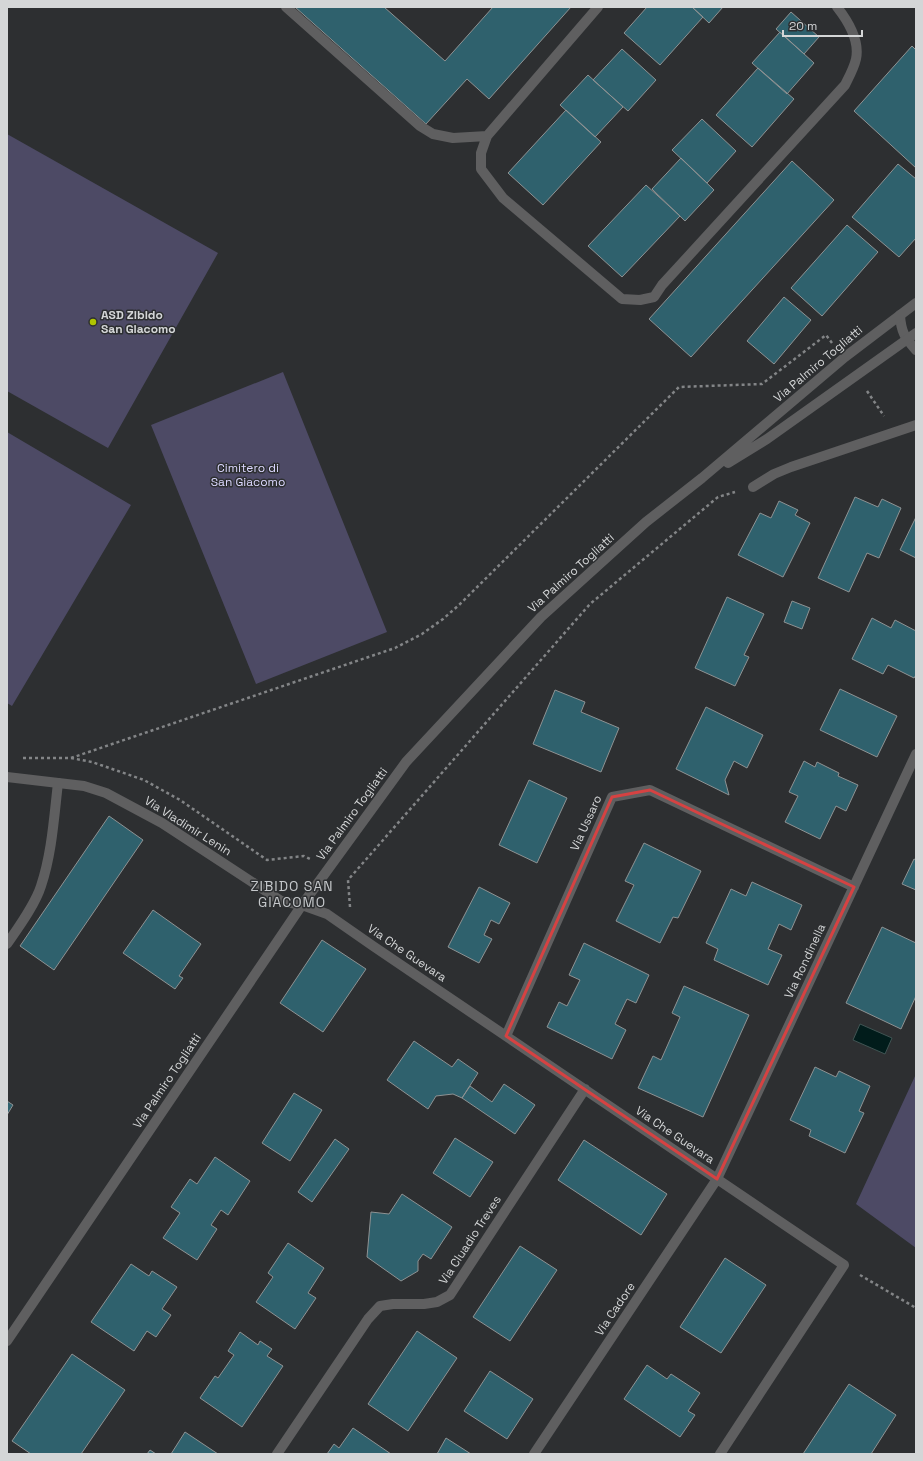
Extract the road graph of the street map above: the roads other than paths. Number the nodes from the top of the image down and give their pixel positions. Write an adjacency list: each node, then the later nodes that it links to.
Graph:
1 (286, 7): 4 (street)
2 (598, 7): 4 (street)
3 (837, 7): 4 (street)
4 (487, 136)
5 (916, 302): 6 (street, Via Palmiro Togliatti)
6 (900, 315): 8 (street); 11 (street, Via Palmiro Togliatti)
7 (916, 333): 8 (street, Via Palmiro Togliatti)
8 (907, 340): 9 (street); 11 (street, Via Palmiro Togliatti)
9 (916, 350)
10 (916, 425): 12 (street)
11 (702, 478): 17 (street, Via Palmiro Togliatti)
12 (753, 487)
13 (916, 754): 16 (street, Via Rondinella)
14 (7, 777): 15 (street, Via Vladimir Lenin)
15 (58, 783): 17 (street, Via Vladimir Lenin); 18 (street)
16 (854, 887): 19 (street, Via Ussaro); 21 (street, Via Rondinella)
17 (302, 905): 19 (street, Via Che Guevara); 22 (street, Via Palmiro Togliatti)
18 (7, 944)
19 (506, 1036): 20 (street, Via Che Guevara)
20 (585, 1089): 21 (street, Via Che Guevara); 23 (street, Via Cluadio Treves)
21 (717, 1179): 24 (street, Via Cadore); 25 (street, Via Che Guevara)
22 (7, 1341)
23 (277, 1454)
24 (534, 1454)
25 (720, 1454)

